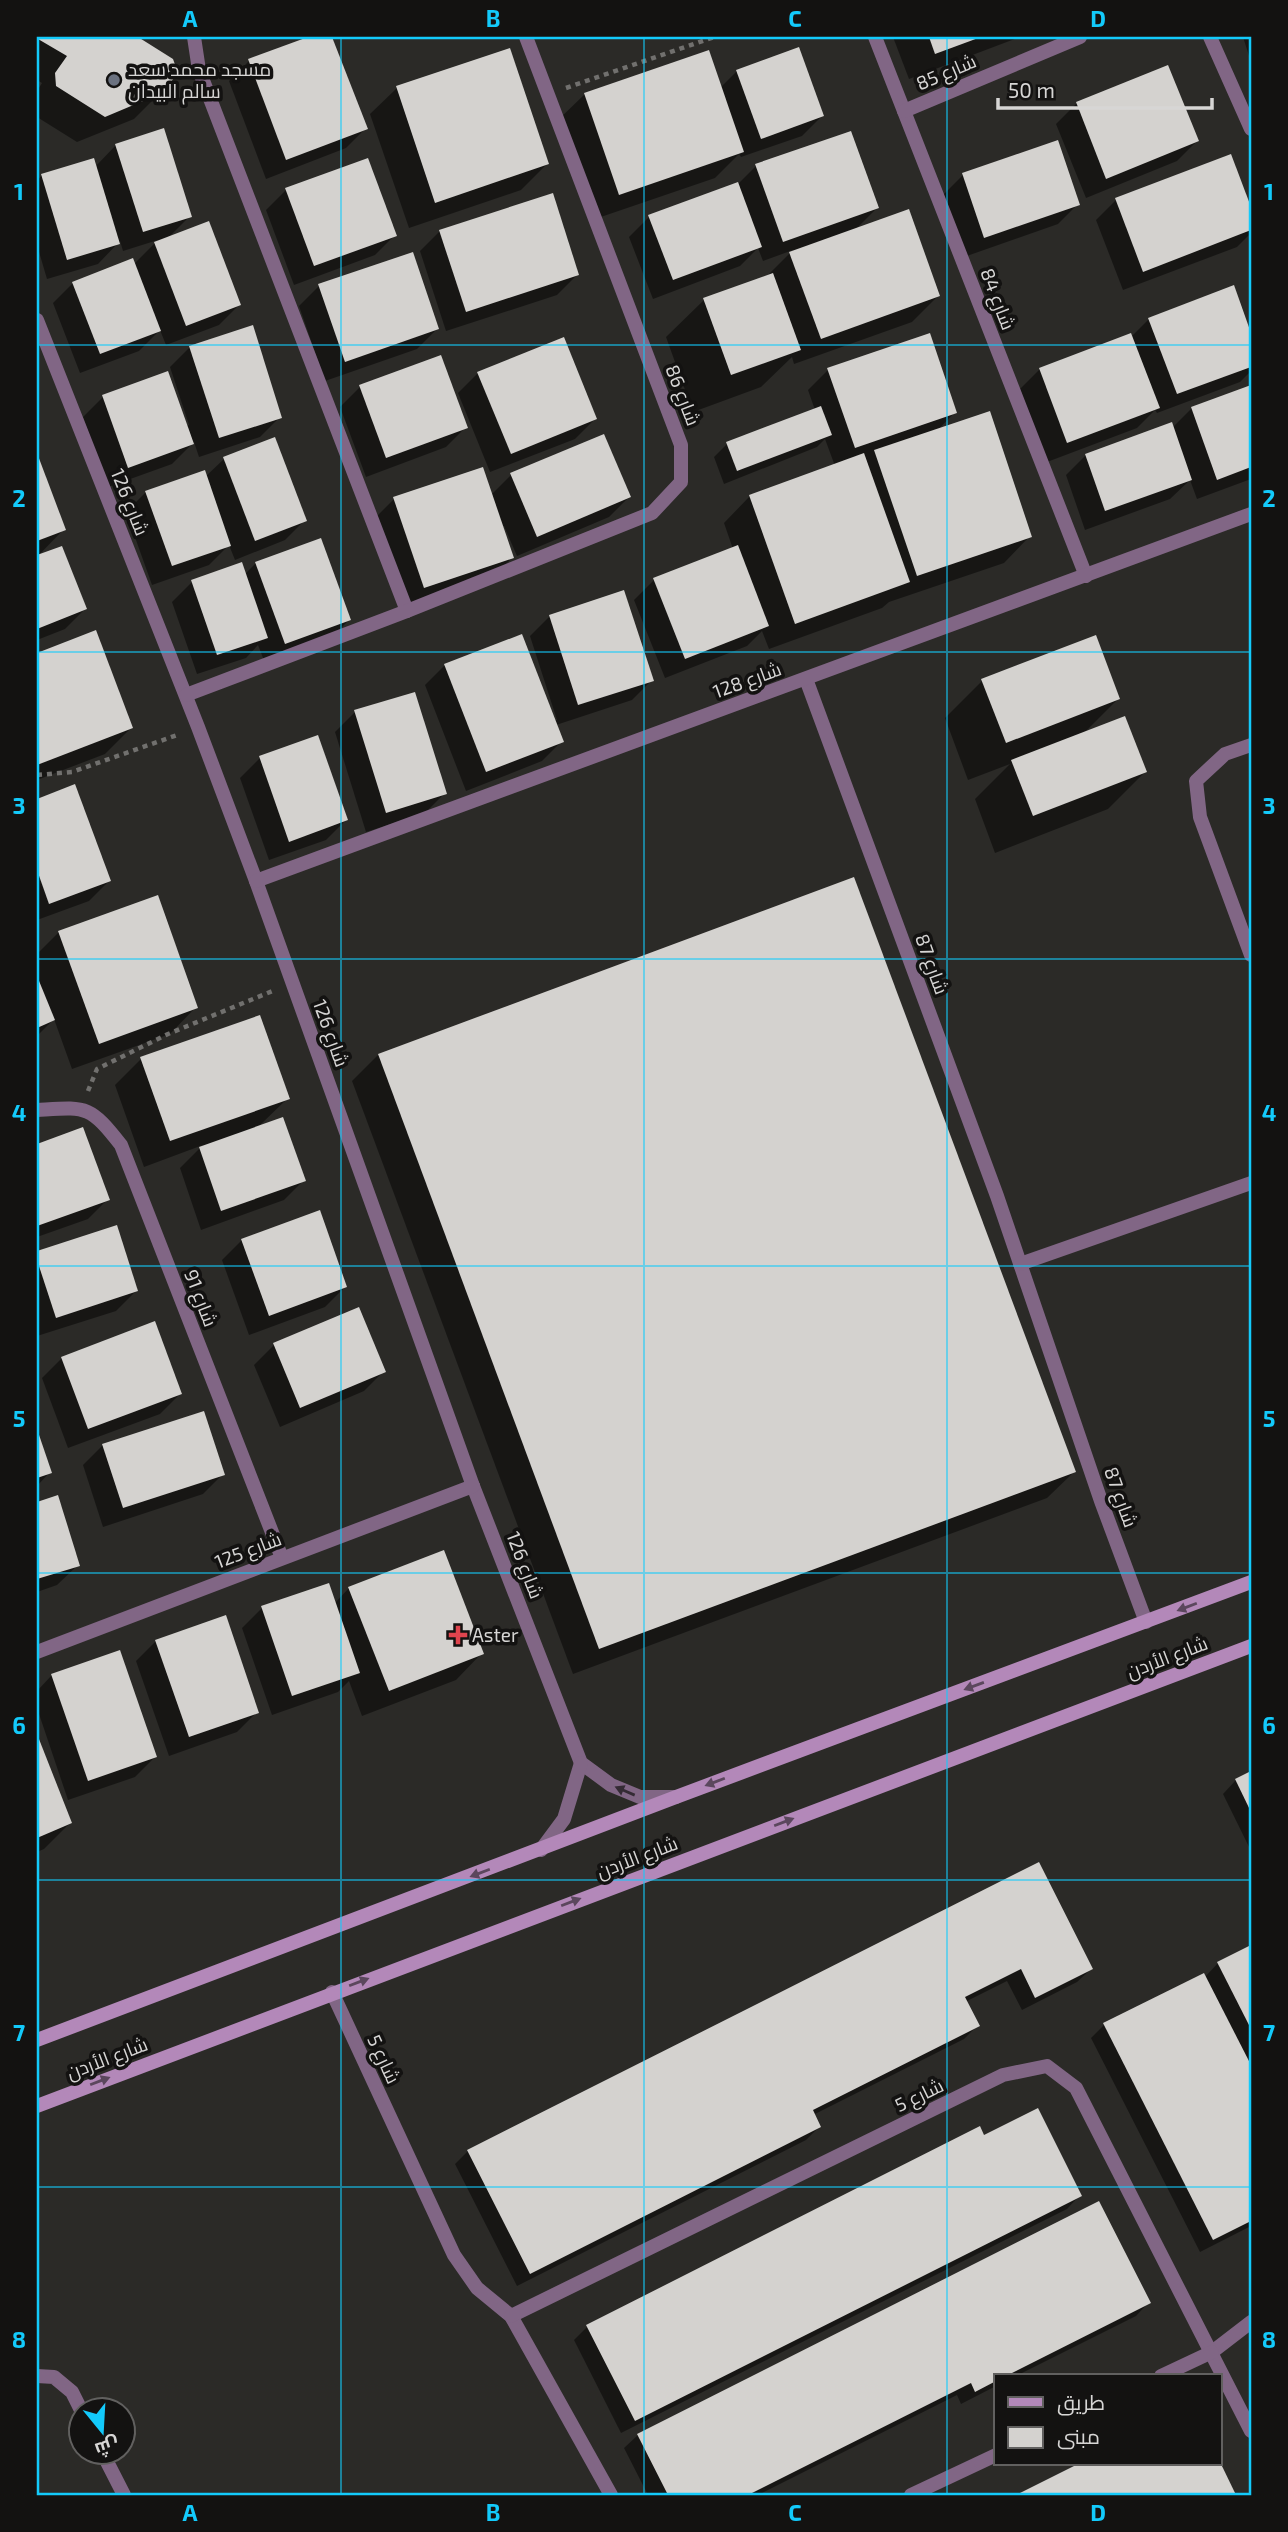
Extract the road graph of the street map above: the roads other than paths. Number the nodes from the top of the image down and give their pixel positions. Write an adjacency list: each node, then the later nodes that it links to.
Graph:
1 (194, 37): 11 (street)
2 (526, 37): 11 (street, شارع 86)
3 (875, 37): 6 (street, شارع 84)
4 (1080, 37): 6 (street, شارع 85)
5 (1210, 37): 7 (street)
6 (904, 111): 10 (street, شارع 84)
7 (1251, 129)
8 (37, 320): 13 (street, شارع 126)
9 (1251, 514): 10 (street, شارع 128)
10 (1086, 576): 12 (street, شارع 128)
11 (407, 611): 13 (street, شارع 86)
12 (806, 679): 15 (street, شارع 128); 19 (street, شارع 87)
13 (186, 695): 15 (street, شارع 126)
14 (1251, 745): 16 (street)
15 (256, 881): 20 (street, شارع 126)
16 (1251, 955)
17 (37, 1110): 21 (street, شارع 91)
18 (1251, 1183): 19 (street)
19 (1020, 1264): 23 (street, شارع 87)
20 (473, 1486): 21 (street, شارع 125); 26 (street, شارع 126)
21 (282, 1558): 25 (street, شارع 125)
22 (1251, 1583): 23 (main road, شارع الأردن, one-way to 23)
23 (1146, 1622): 27 (main road, شارع الأردن, one-way to 27)
24 (1251, 1646): 29 (main road, شارع الأردن, one-way to 24)
25 (37, 1652)
26 (581, 1763): 27 (street, one-way to 26); 28 (street)
27 (676, 1797): 28 (main road, شارع الأردن)
28 (541, 1850): 30 (main road, شارع الأردن, one-way to 30)
29 (332, 1992): 31 (main road, شارع الأردن, one-way to 29); 32 (street, شارع 5)
30 (37, 2040)
31 (37, 2106)
32 (512, 2315): 34 (street, شارع 5); 42 (street, شارع 5)
33 (1251, 2322): 34 (street)
34 (1212, 2352): 35 (street); 38 (street, شارع 5)
35 (1165, 2374)
36 (37, 2376): 37 (street)
37 (74, 2396)
38 (1251, 2431)
39 (994, 2456): 43 (street)
40 (109, 2466): 41 (street)
41 (124, 2495)
42 (611, 2495)
43 (911, 2495)

